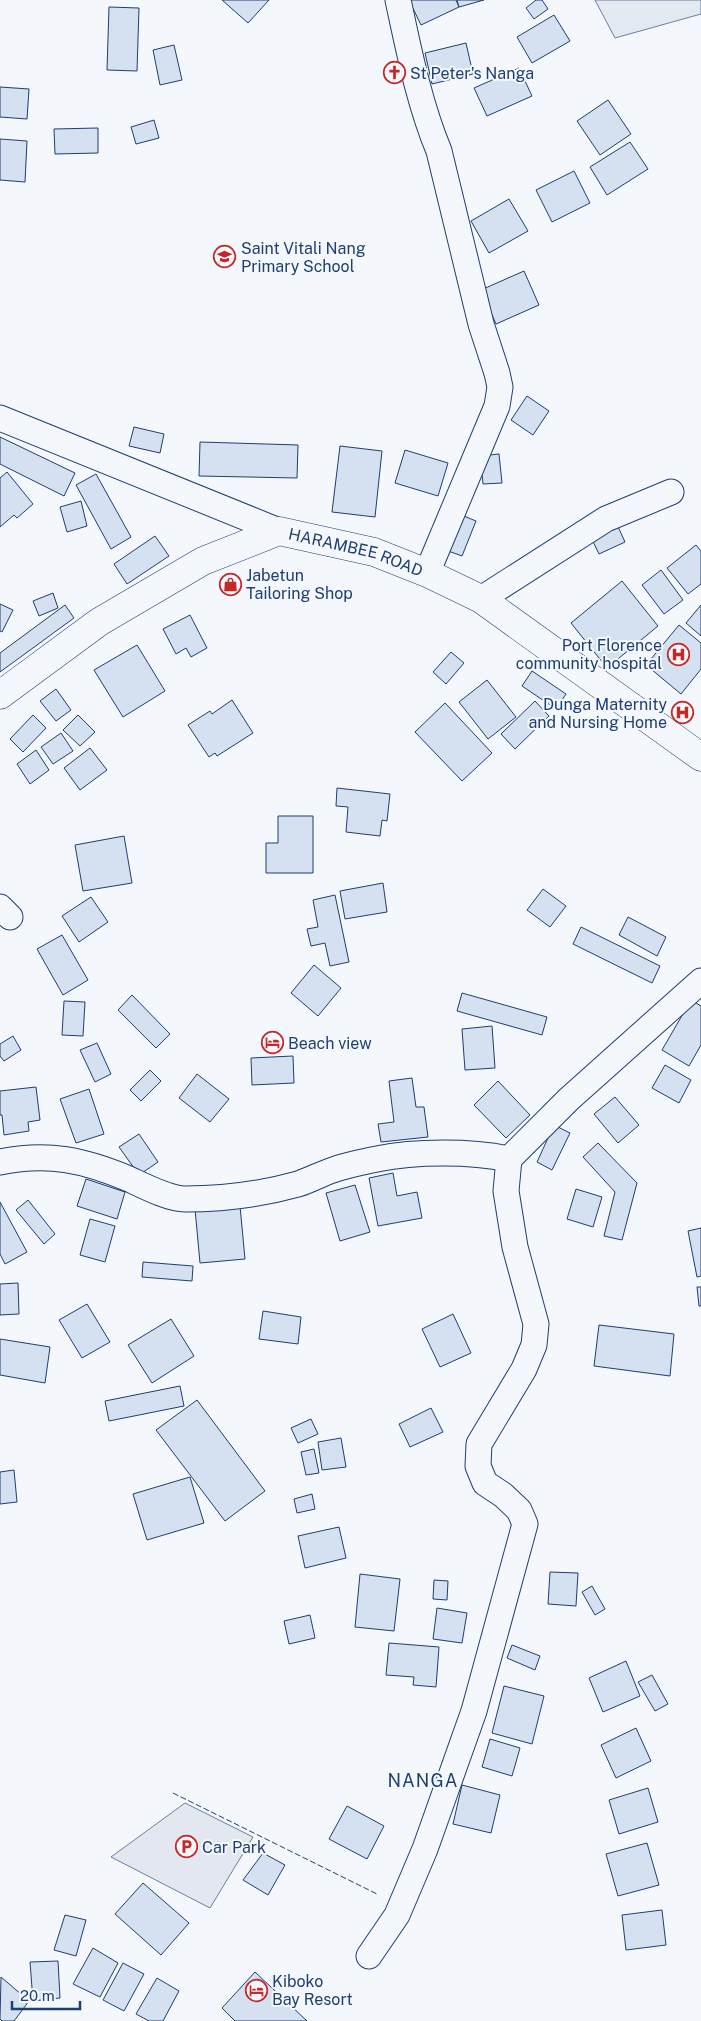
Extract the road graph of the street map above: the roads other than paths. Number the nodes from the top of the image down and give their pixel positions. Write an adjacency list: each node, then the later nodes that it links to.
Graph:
1 (398, 0): 5 (street)
2 (0, 418): 4 (street)
3 (671, 492): 6 (street)
4 (279, 531): 5 (main road, HARAMBEE ROAD); 7 (main road, HARAMBEE ROAD)
5 (427, 573): 6 (main road, HARAMBEE ROAD)
6 (481, 599): 8 (main road, HARAMBEE ROAD)
7 (0, 695)
8 (701, 757)
9 (701, 981): 10 (street)
10 (509, 1159): 11 (street); 12 (street)
11 (0, 1162)
12 (369, 1956)

